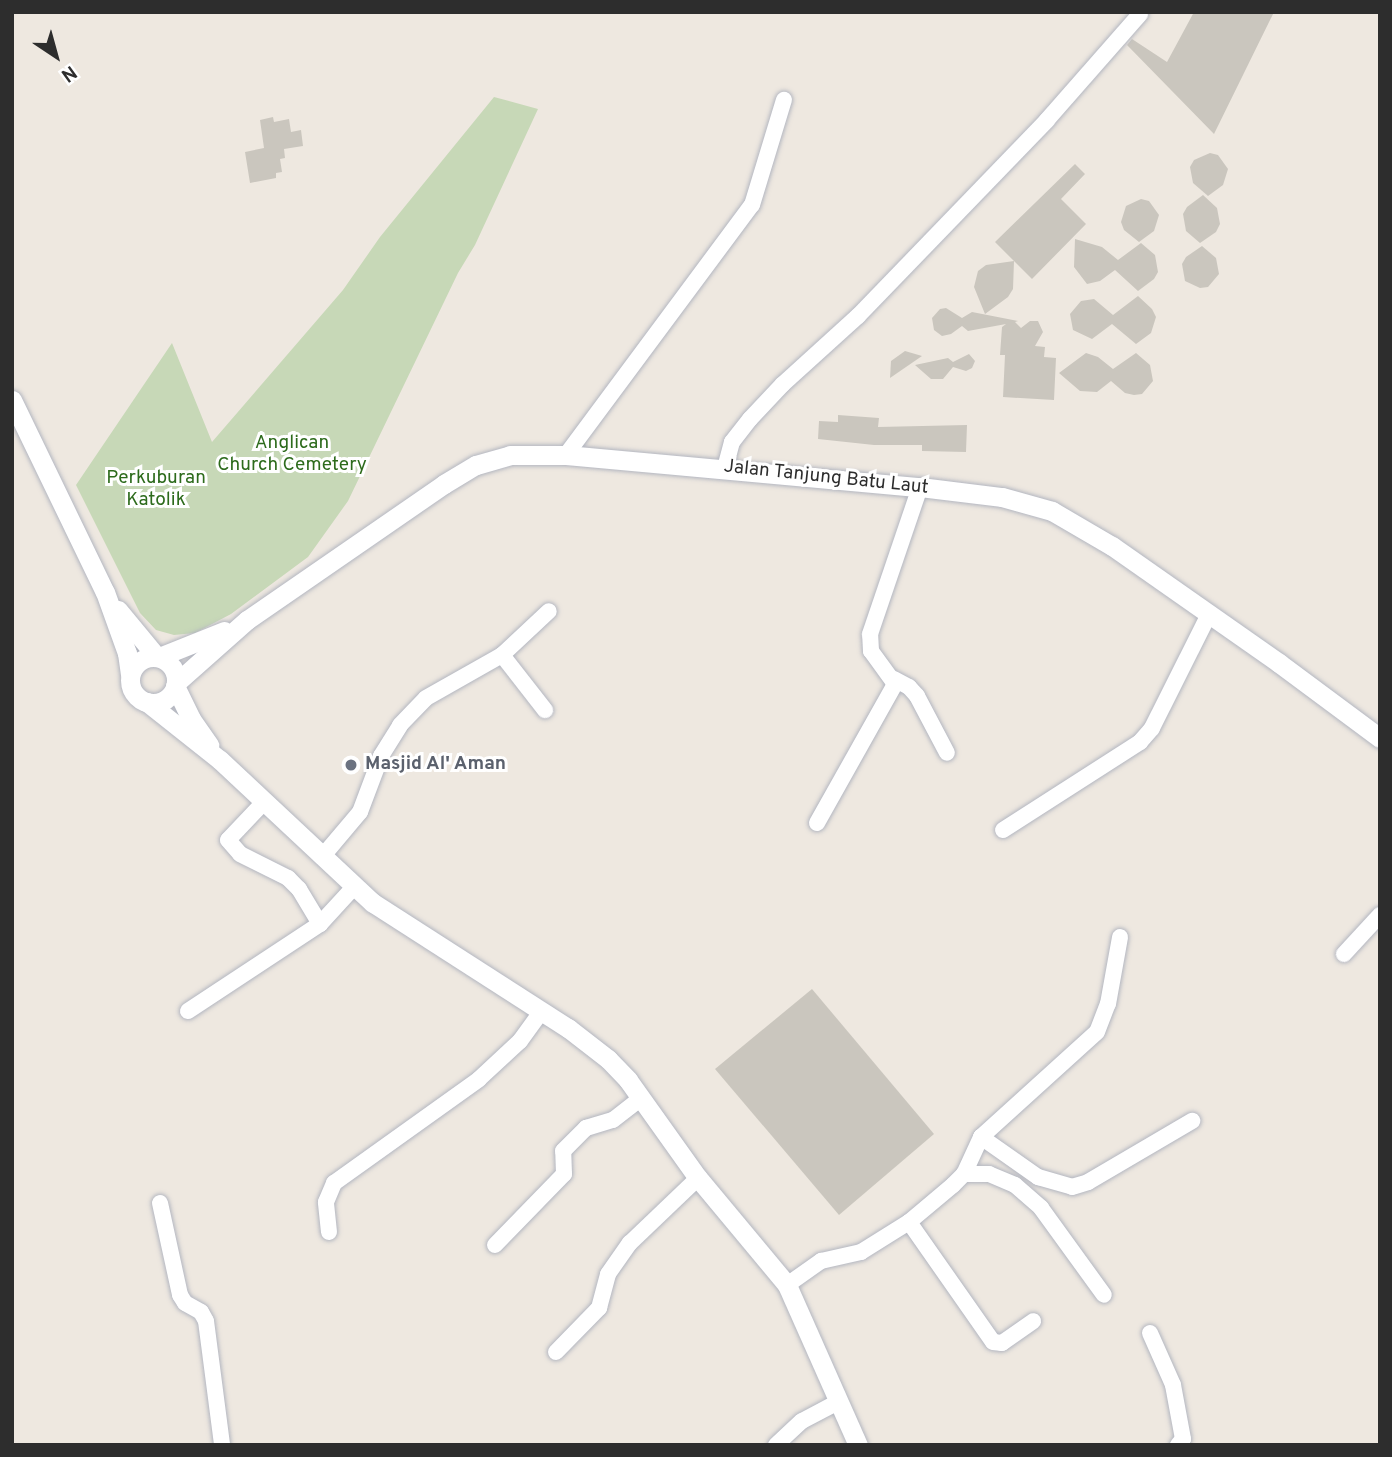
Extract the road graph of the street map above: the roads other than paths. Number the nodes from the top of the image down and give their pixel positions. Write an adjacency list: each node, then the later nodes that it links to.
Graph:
1 (1140, 14): 5 (street)
2 (784, 100): 4 (street)
3 (12, 400): 7 (street)
4 (566, 455): 5 (street, Jalan Tanjung Batu Laut); 10 (street, Jalan Tanjung Batu Laut)
5 (725, 468): 6 (street, Jalan Tanjung Batu Laut)
6 (920, 487): 9 (street, Jalan Tanjung Batu Laut); 14 (street)
7 (105, 592): 12 (street); 13 (street)
8 (549, 611): 11 (street)
9 (1208, 616): 18 (street, Jalan Tanjung Batu Laut); 23 (street)
10 (247, 620): 12 (street, Jalan Tanjung Batu Laut); 15 (street, Jalan Tanjung Batu Laut)
11 (502, 655): 17 (street); 24 (street)
12 (158, 657): 13 (street); 15 (street)
13 (130, 674): 16 (street)
14 (894, 680): 19 (street); 22 (street)
15 (176, 684): 16 (street); 20 (street)
16 (147, 702): 20 (street)
17 (545, 710)
18 (1380, 738)
19 (947, 753)
20 (220, 760): 21 (street)
21 (264, 802): 24 (street); 27 (street)
22 (817, 823)
23 (1003, 830)
24 (322, 857): 25 (street)
25 (354, 887): 27 (street); 31 (street)
26 (1380, 915): 29 (street)
27 (320, 924): 30 (street)
28 (1120, 937): 34 (street)
29 (1344, 954)
30 (188, 1011)
31 (542, 1011): 32 (street); 39 (street)
32 (641, 1098): 36 (street); 40 (street)
33 (1192, 1121): 34 (street)
34 (981, 1138): 35 (street)
35 (964, 1174): 38 (street); 42 (street)
36 (698, 1178): 41 (street); 45 (street)
37 (160, 1203): 47 (street)
38 (909, 1222): 41 (street); 43 (street)
39 (329, 1232)
40 (495, 1245)
41 (787, 1285): 46 (street)
42 (1104, 1295)
43 (1033, 1321)
44 (1150, 1333): 50 (street)
45 (555, 1352)
46 (838, 1402): 48 (street); 49 (street)
47 (222, 1445)
48 (776, 1445)
49 (858, 1445)
50 (1178, 1445)

